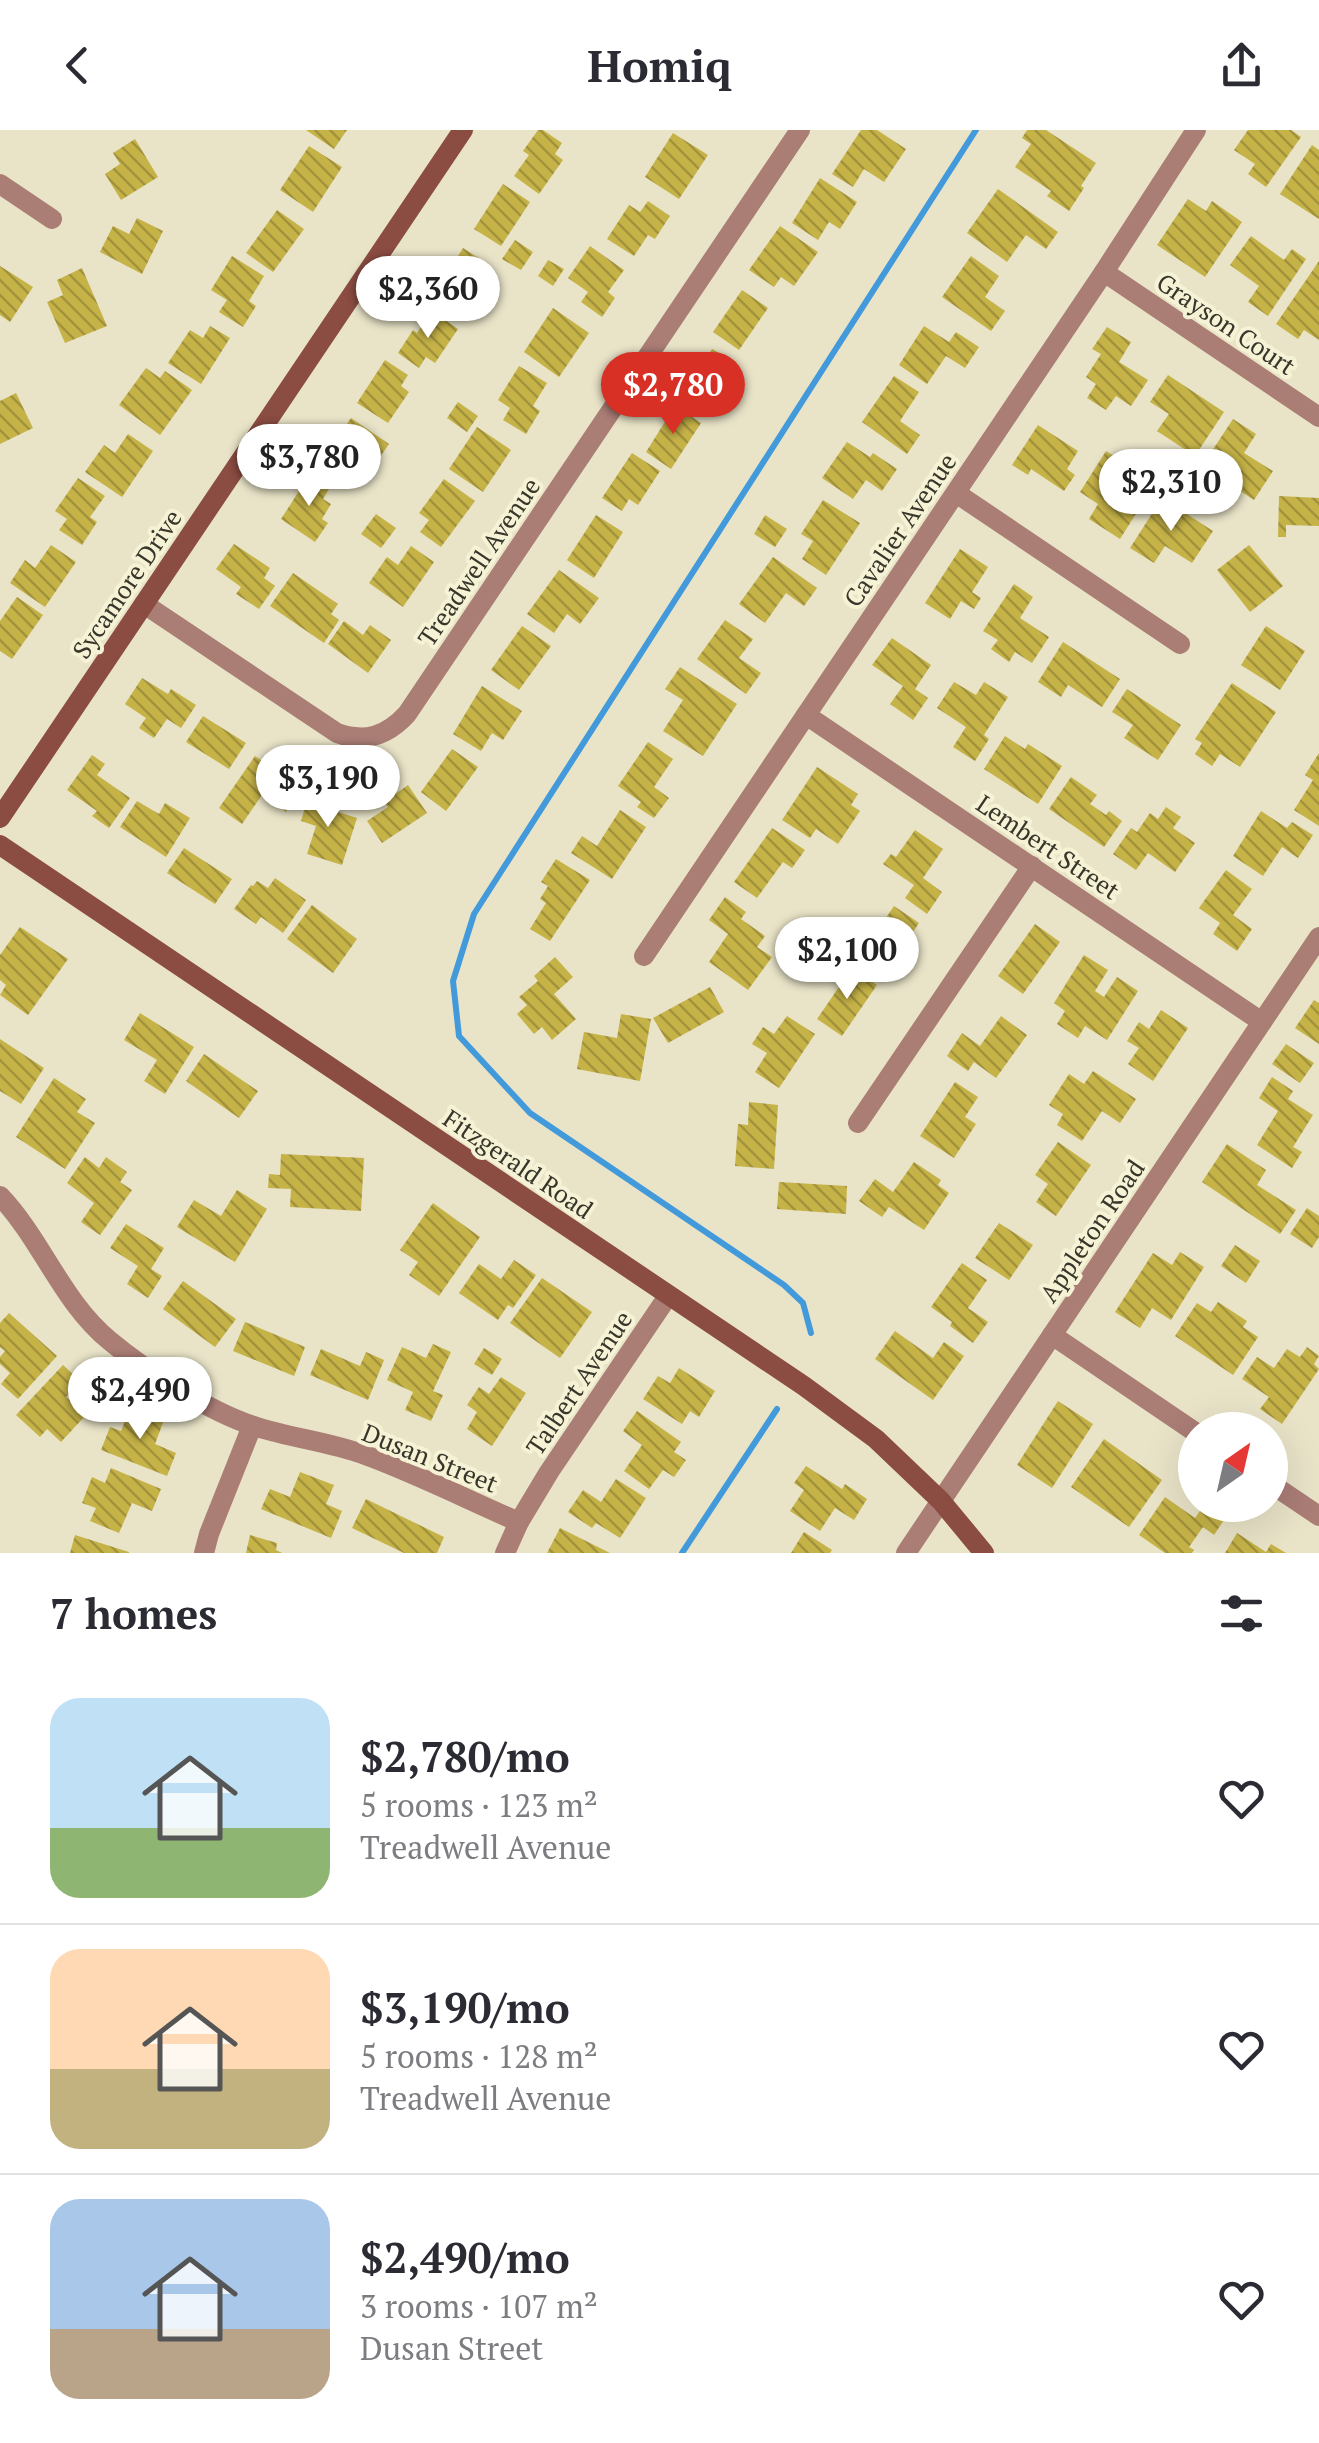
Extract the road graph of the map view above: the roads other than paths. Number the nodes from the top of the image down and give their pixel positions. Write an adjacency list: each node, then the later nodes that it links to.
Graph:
1 (463, 130): 9 (main road, Sycamore Drive)
2 (800, 130): 9 (street, Treadwell Avenue)
3 (1196, 130): 6 (street, Cavalier Avenue)
4 (0, 184): 5 (street)
5 (52, 219)
6 (1104, 272): 7 (street, Grayson Court); 8 (street, Cavalier Avenue)
7 (1319, 417)
8 (956, 493): 10 (street); 11 (street, Cavalier Avenue)
9 (144, 604): 12 (main road, Sycamore Drive)
10 (1180, 644)
11 (806, 715): 14 (street, Lembert Street); 16 (street, Cavalier Avenue)
12 (0, 818)
13 (0, 846): 20 (main road, Fitzgerald Road)
14 (1032, 866): 17 (street, Lembert Street); 18 (street)
15 (1319, 937): 17 (street, Appleton Road)
16 (644, 956)
17 (1262, 1022): 21 (street, Appleton Road)
18 (858, 1123)
19 (0, 1196): 23 (street, Dusan Street)
20 (668, 1296): 25 (main road, Fitzgerald Road); 27 (street, Talbert Avenue)
21 (1052, 1336): 22 (street); 25 (street, Appleton Road)
22 (1178, 1421)
23 (252, 1426): 27 (street, Dusan Street); 28 (street)
24 (1288, 1494): 26 (street)
25 (941, 1500): 30 (street, Appleton Road); 31 (main road, Fitzgerald Road)
26 (1319, 1516)
27 (519, 1522): 29 (street, Talbert Avenue)
28 (204, 1553)
29 (506, 1553)
30 (906, 1553)
31 (984, 1553)

